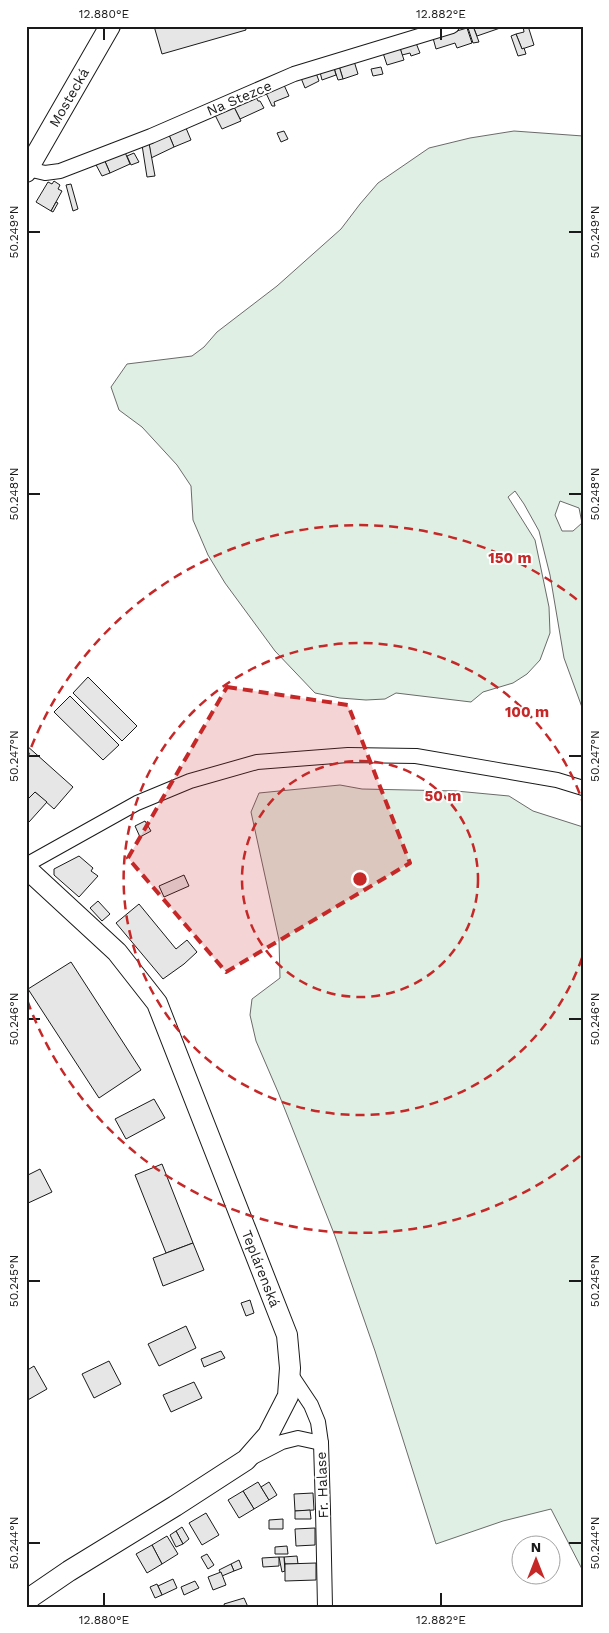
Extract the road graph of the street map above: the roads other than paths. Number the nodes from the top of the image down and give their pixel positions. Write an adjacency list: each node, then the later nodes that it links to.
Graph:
1 (110, 26): 3 (street, Mostecká)
2 (452, 26): 3 (street, Na Stezce)
3 (27, 171)
4 (583, 788): 5 (street)
5 (26, 867): 6 (street, Teplárenská)
6 (290, 1372): 7 (street); 8 (street, Teplárenská)
7 (321, 1443): 8 (street, Fr. Halase); 10 (street, Fr. Halase)
8 (246, 1460): 9 (street, Teplárenská)
9 (26, 1604)
10 (325, 1607)

